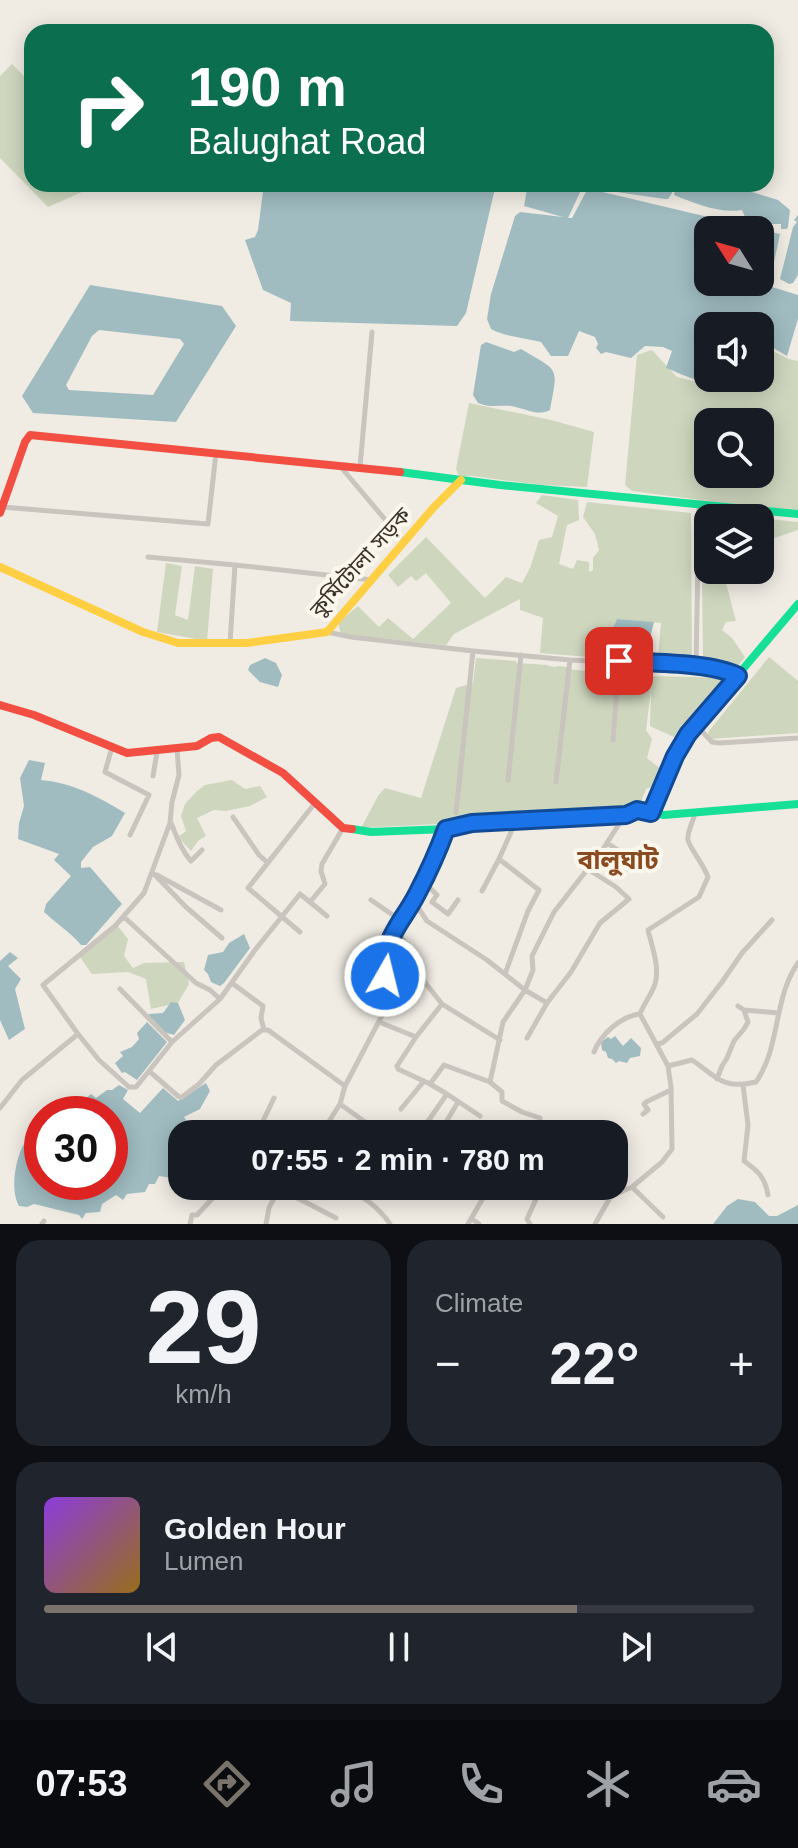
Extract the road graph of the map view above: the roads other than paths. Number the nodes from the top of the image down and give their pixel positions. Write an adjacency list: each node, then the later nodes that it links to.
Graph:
1 (372, 332): 4 (street)
2 (216, 453): 3 (street, কুর্মিটোলা সড়ক); 7 (street, কুর্মিটোলা সড়ক); 7 (street)
3 (339, 465): 4 (street, কুর্মিটোলা সড়ক); 9 (street)
4 (360, 467): 5 (street, কুর্মিটোলা সড়ক)
5 (461, 480): 6 (street, কুর্মিটোলা সড়ক); 9 (street, কুর্মিটোলা সড়ক)
6 (699, 503): 8 (street, কুর্মিটোলা সড়ক); 21 (street)
7 (1, 510)
8 (798, 514)
9 (404, 542): 13 (street, কুর্মিটোলা সড়ক)
10 (148, 557): 11 (street)
11 (235, 565): 13 (street); 16 (street)
12 (0, 567): 16 (street, কুর্মিটোলা সড়ক)
13 (372, 580): 15 (street, কুর্মিটোলা সড়ক)
14 (798, 604): 22 (street)
15 (327, 632): 16 (street, কুর্মিটোলা সড়ক); 17 (street)
16 (230, 644)
17 (473, 651): 18 (street); 35 (street)
18 (521, 655): 19 (street); 31 (street)
19 (570, 660): 20 (street); 32 (street)
20 (619, 661): 21 (street); 26 (street)
21 (696, 666): 22 (street)
22 (738, 676): 24 (street)
23 (0, 705): 27 (street)
24 (696, 725): 25 (street); 36 (street)
25 (798, 738)
26 (613, 740)
27 (112, 747): 29 (street); 44 (street)
28 (177, 749): 29 (street); 33 (street); 41 (street)
29 (157, 752): 30 (street)
30 (153, 776)
31 (508, 780)
32 (556, 782)
33 (315, 803): 42 (street); 48 (street)
34 (798, 804): 37 (street)
35 (456, 813)
36 (651, 813): 37 (street); 38 (street)
37 (695, 813): 78 (street)
38 (626, 815): 40 (street); 45 (street)
39 (233, 817): 48 (street)
40 (517, 820): 43 (street); 47 (street)
41 (170, 823): 46 (street); 51 (street)
42 (343, 828): 43 (street); 57 (street)
43 (446, 829): 52 (street)
44 (130, 835)
45 (607, 843): 49 (street); 50 (street)
46 (202, 850)
47 (499, 859): 53 (street); 68 (street)
48 (268, 863): 61 (street)
49 (644, 867)
50 (586, 868): 71 (street); 73 (street)
51 (152, 873): 58 (street); 60 (street); 66 (street)
52 (421, 884): 55 (street); 56 (street)
53 (482, 891)
54 (371, 900): 62 (street)
55 (413, 900): 62 (street); 68 (street)
56 (458, 900)
57 (310, 902): 59 (street); 61 (street)
58 (221, 910)
59 (327, 916)
60 (124, 917): 72 (street); 81 (street)
61 (281, 917): 65 (street); 69 (street)
62 (400, 920): 64 (street)
63 (772, 920): 86 (street)
64 (394, 929): 74 (street); 79 (street)
65 (300, 932)
66 (222, 938)
67 (798, 963): 77 (street)
68 (505, 974): 71 (street)
69 (232, 983): 72 (street); 80 (street)
70 (120, 989): 85 (street)
71 (525, 990): 73 (street); 84 (street)
72 (220, 999): 85 (street)
73 (547, 1003): 83 (street)
74 (442, 1004): 82 (street); 84 (street)
75 (738, 1006): 76 (street)
76 (744, 1010): 77 (street); 90 (street)
77 (778, 1013): 93 (street)
78 (640, 1014): 86 (street); 87 (street)
79 (379, 1022): 82 (street); 94 (street)
80 (264, 1030): 89 (street); 94 (street)
81 (78, 1034): 89 (street); 100 (street)
82 (416, 1037): 91 (street)
83 (527, 1038)
84 (500, 1040): 92 (street)
85 (172, 1042): 89 (street)
86 (657, 1044): 88 (street)
87 (594, 1052)
88 (668, 1066): 90 (street); 95 (street)
89 (149, 1071)
90 (717, 1079): 93 (street)
91 (427, 1082): 92 (street); 96 (street); 101 (street)
92 (490, 1082): 109 (street)
93 (743, 1085): 112 (street)
94 (345, 1086): 99 (street)
95 (671, 1090): 102 (street); 110 (street)
96 (447, 1094): 98 (street); 107 (street)
97 (274, 1098): 104 (street)
98 (458, 1102): 103 (street); 108 (street)
99 (340, 1104): 105 (street); 106 (street)
100 (0, 1108)
101 (401, 1109)
102 (643, 1114)
103 (480, 1116)
104 (263, 1120)
105 (330, 1120)
106 (362, 1120)
107 (429, 1120)
108 (448, 1120)
109 (540, 1120)
110 (632, 1187): 111 (street); 120 (street)
111 (628, 1189)
112 (768, 1195)
113 (212, 1200): 123 (street)
114 (273, 1200): 124 (street)
115 (301, 1200): 121 (street)
116 (365, 1200): 125 (street)
117 (482, 1200): 122 (street)
118 (536, 1200): 127 (street)
119 (609, 1200): 128 (street)
120 (663, 1217)
121 (336, 1218)
122 (470, 1222): 126 (street)
123 (190, 1224)
124 (266, 1224)
125 (390, 1224)
126 (479, 1224)
127 (530, 1224)
128 (595, 1224)

